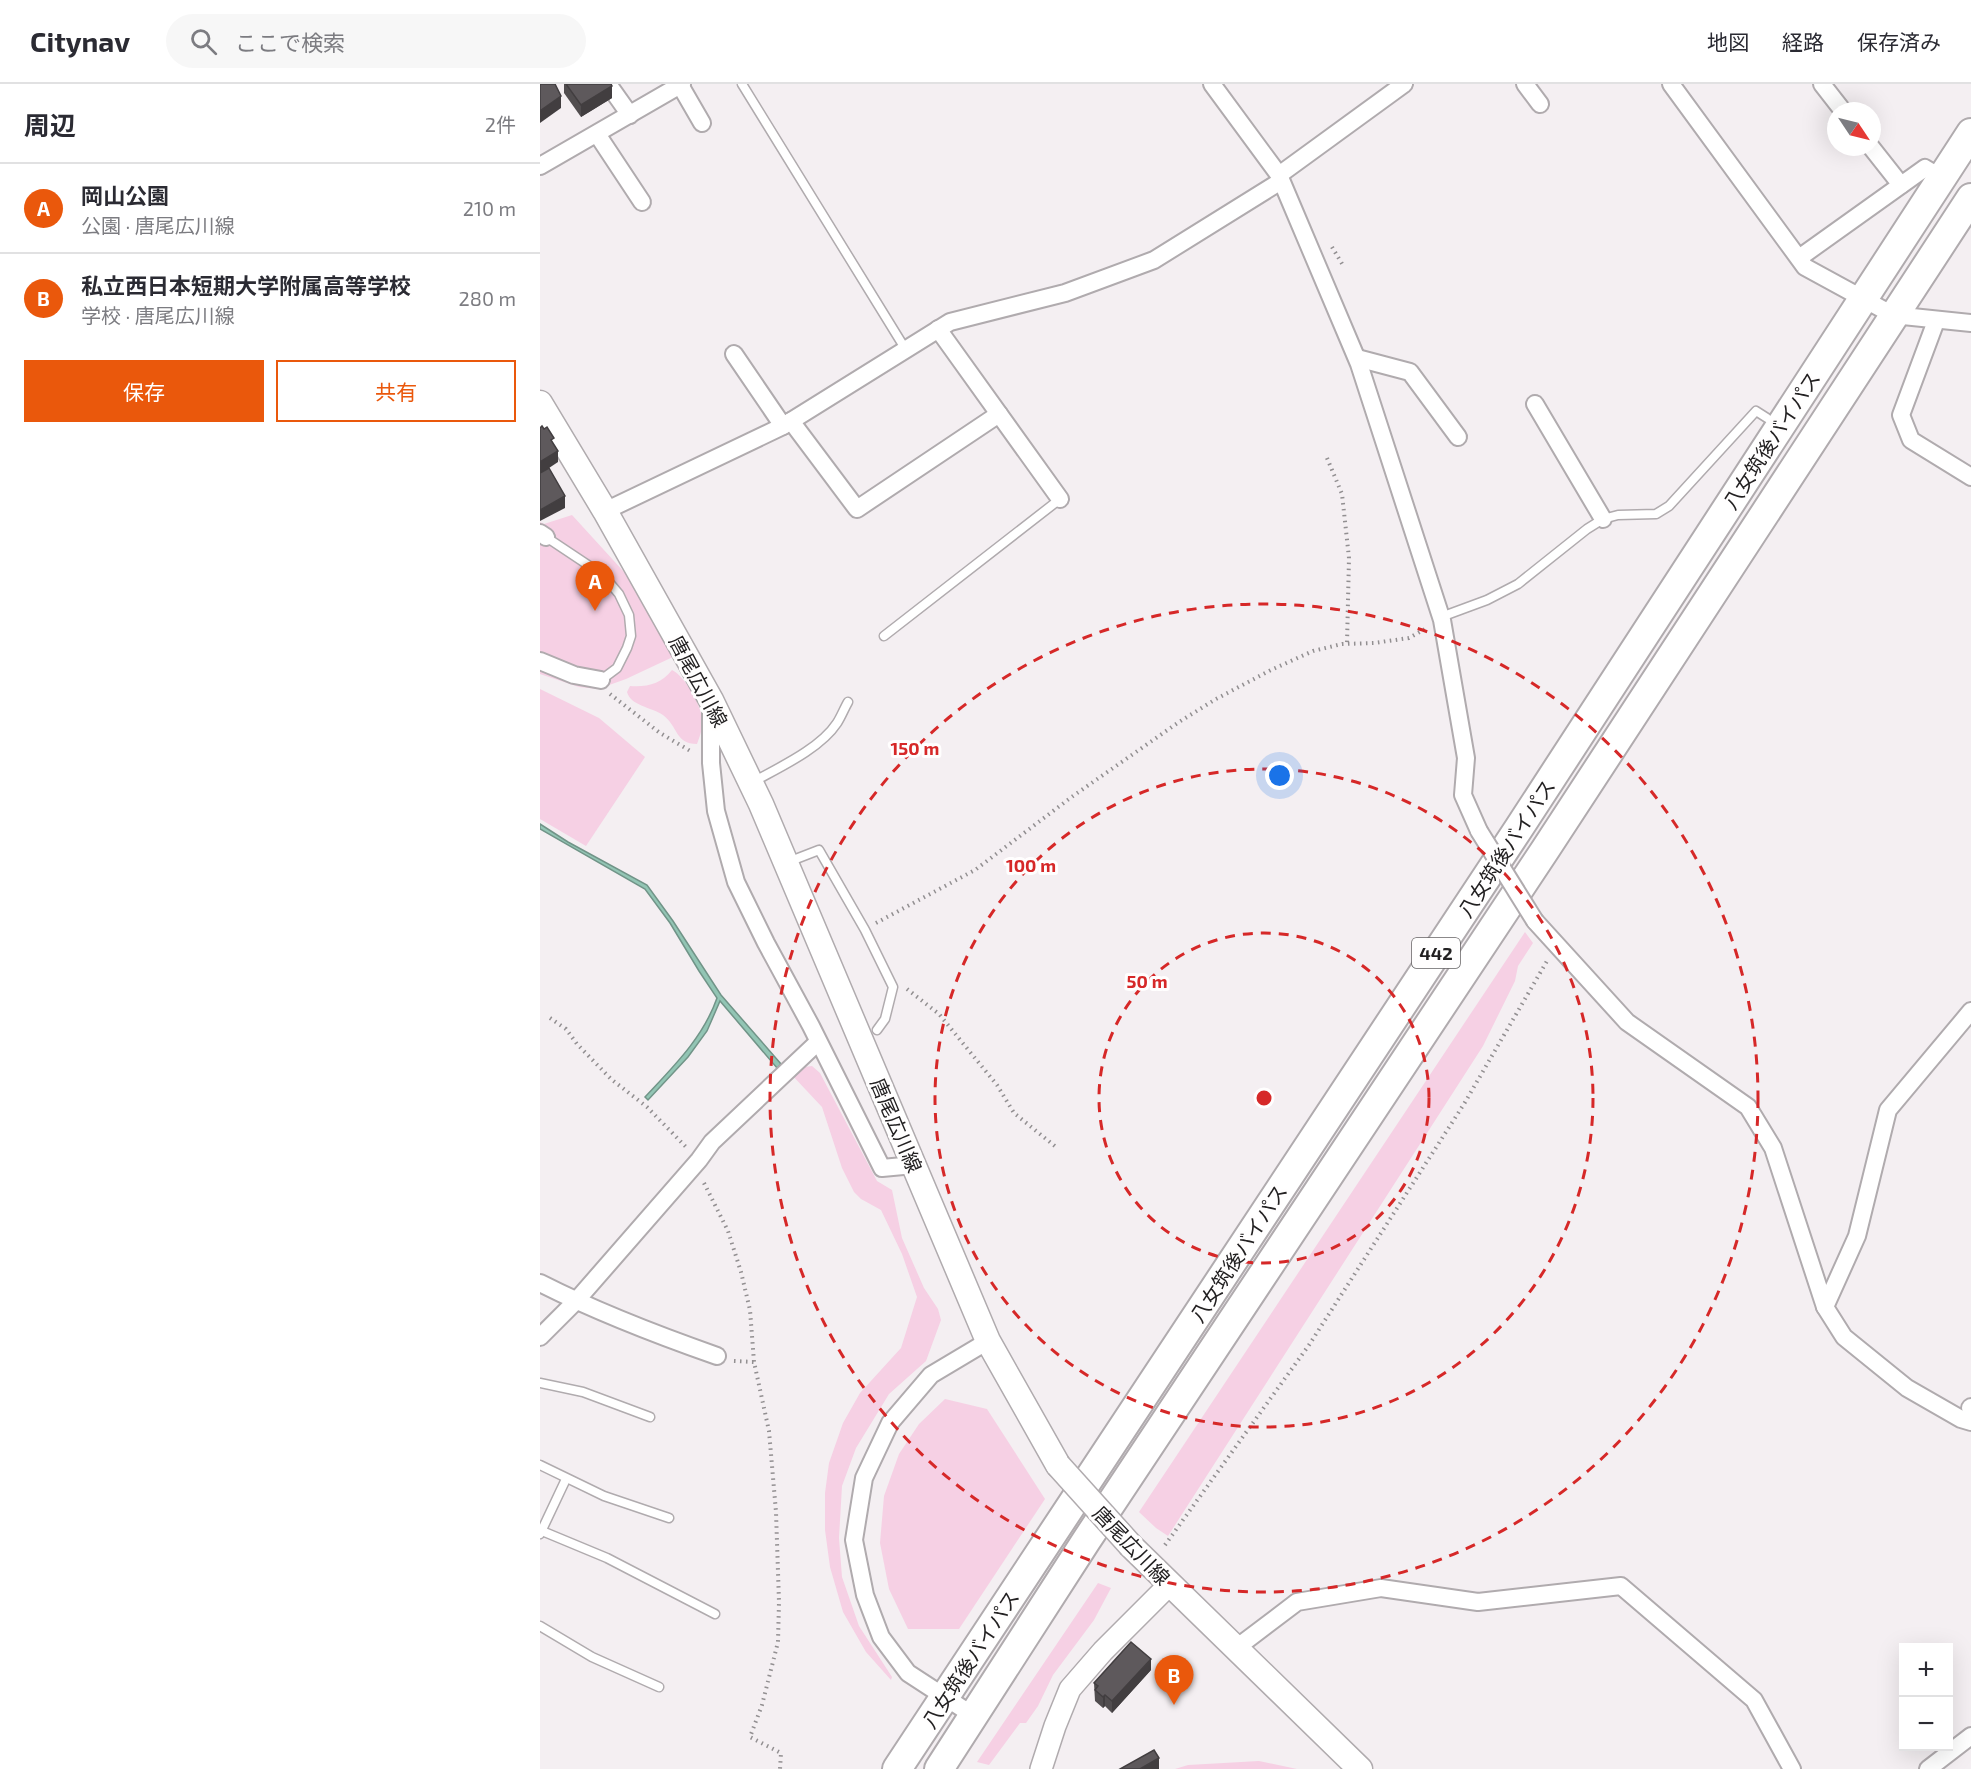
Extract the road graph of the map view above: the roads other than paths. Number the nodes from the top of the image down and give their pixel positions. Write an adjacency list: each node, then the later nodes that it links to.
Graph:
1 (608, 84): 11 (street)
2 (742, 84): 28 (lane)
3 (1212, 84): 18 (street)
4 (1404, 84): 18 (street)
5 (1525, 84): 10 (street)
6 (1671, 84): 22 (street)
7 (1822, 84): 9 (street)
8 (681, 85): 11 (street); 12 (street)
9 (1836, 102)
10 (1540, 104)
11 (630, 115): 14 (street)
12 (702, 123)
13 (1971, 133): 23 (highway, 八女筑後バイパス / 442)
14 (597, 134): 16 (street); 21 (street)
15 (1878, 156): 19 (street)
16 (540, 166)
17 (1930, 171): 19 (street)
18 (1280, 178): 27 (street); 30 (street)
19 (1901, 185): 22 (street)
20 (1971, 198): 24 (highway, 八女筑後バイパス / 442)
21 (642, 202)
22 (1798, 258): 23 (street)
23 (1863, 298): 24 (street); 72 (highway, 八女筑後バイパス / 442)
24 (1893, 315): 25 (street); 73 (highway, 八女筑後バイパス / 442)
25 (1936, 321): 26 (street); 37 (street)
26 (1971, 323)
27 (938, 329): 28 (street); 33 (street)
28 (906, 350): 35 (street)
29 (734, 354): 35 (street)
30 (1357, 358): 36 (street); 42 (street)
31 (540, 403): 39 (main road, 唐尾広川線)
32 (1536, 404): 40 (street)
33 (999, 414): 35 (street); 38 (street)
34 (1767, 418): 40 (lane)
35 (787, 423): 39 (street)
36 (1458, 437)
37 (1971, 477)
38 (1060, 500): 43 (lane)
39 (605, 511): 46 (main road, 唐尾広川線)
40 (1603, 519): 42 (lane)
41 (543, 535): 45 (lane)
42 (1441, 618): 56 (street, bridge)
43 (884, 636)
44 (540, 661): 45 (street)
45 (601, 680)
46 (711, 700): 48 (main road, 唐尾広川線); 52 (street)
47 (848, 702): 48 (lane)
48 (751, 783): 49 (main road, 唐尾広川線)
49 (785, 863): 51 (lane); 53 (main road, 唐尾広川線)
50 (1971, 1011): 56 (street)
51 (877, 1030)
52 (818, 1042): 53 (street); 55 (street)
53 (914, 1165): 58 (main road, 唐尾広川線)
54 (540, 1283): 55 (street)
55 (576, 1301): 57 (street); 59 (street)
56 (1825, 1307): 62 (street)
57 (540, 1337)
58 (988, 1341): 67 (main road, 唐尾広川線, bridge); 72 (street)
59 (717, 1356)
60 (540, 1383): 61 (lane)
61 (650, 1417)
62 (1971, 1422)
63 (540, 1465): 64 (lane)
64 (566, 1479): 65 (lane); 66 (lane)
65 (669, 1518)
66 (541, 1532): 68 (lane)
67 (1170, 1584): 70 (main road, 唐尾広川線); 77 (street)
68 (715, 1614)
69 (540, 1626): 71 (lane)
70 (1235, 1649): 78 (main road, 唐尾広川線); 79 (street)
71 (659, 1687)
72 (944, 1697): 73 (street); 75 (highway, 八女筑後バイパス / 442)
73 (974, 1716): 76 (highway, 八女筑後バイパス / 442)
74 (1971, 1736): 80 (street)
75 (897, 1769)
76 (939, 1769)
77 (1041, 1769)
78 (1360, 1769)
79 (1792, 1769)
80 (1928, 1769)

